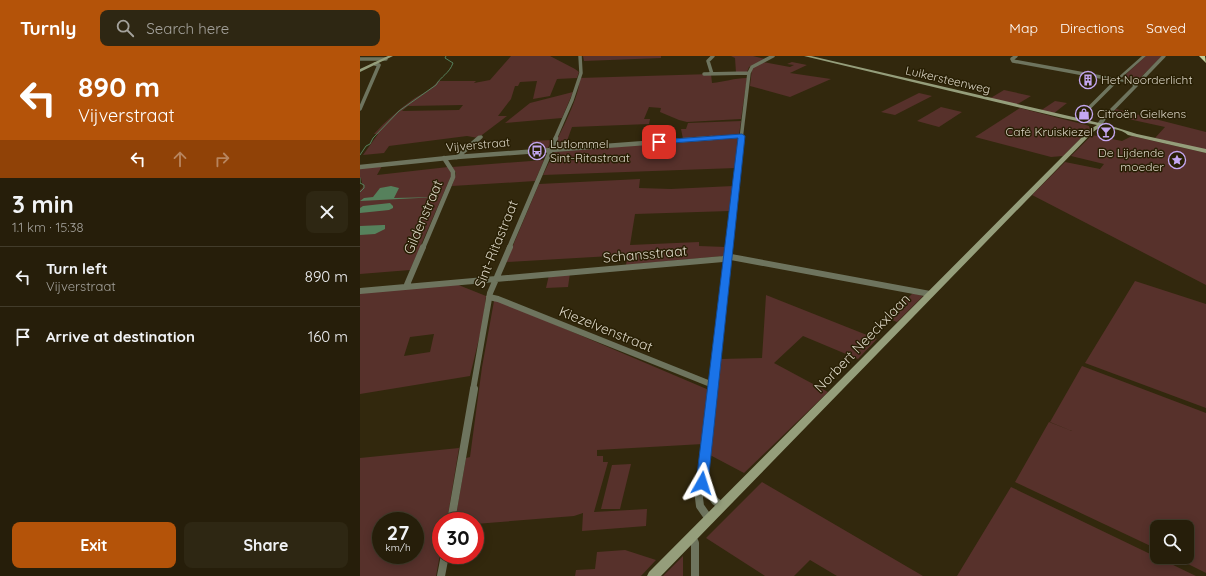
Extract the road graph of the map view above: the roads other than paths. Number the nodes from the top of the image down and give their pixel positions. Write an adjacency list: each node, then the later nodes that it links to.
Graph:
1 (391, 56): 12 (main road)
2 (580, 56): 27 (street, Sint-Ritastraat)
3 (713, 56): 18 (street)
4 (773, 56): 16 (street)
5 (806, 56): 24 (main road, Luikersteenweg)
6 (1015, 56): 19 (street)
7 (1144, 56): 19 (street)
8 (1164, 56): 20 (street)
9 (1202, 56): 13 (highway)
10 (381, 57): 11 (street); 12 (street)
11 (360, 59)
12 (386, 59): 14 (main road)
13 (1206, 61)
14 (375, 64): 15 (main road); 21 (street)
15 (360, 72)
16 (749, 73): 18 (street); 25 (street)
17 (704, 74): 18 (street)
18 (712, 74)
19 (1118, 80): 20 (street); 22 (street)
20 (1133, 86): 24 (street, Norbert Neeckxlaan)
21 (361, 104): 23 (street)
22 (1090, 107)
23 (360, 109)
24 (1095, 126): 28 (main road, Luikersteenweg); 36 (main road, Norbert Neeckxlaan)
25 (742, 136): 27 (street, Vijverstraat); 32 (street)
26 (481, 138): 29 (street)
27 (550, 150): 29 (street, Vijverstraat); 33 (street, Sint-Ritastraat)
28 (1206, 152)
29 (457, 156): 30 (street, Vijverstraat)
30 (444, 158): 31 (street, Vijverstraat); 34 (street, Gildenstraat)
31 (360, 167)
32 (728, 258): 33 (street, Schansstraat); 36 (street, Schansstraat); 38 (street)
33 (496, 279): 34 (street, Schansstraat); 37 (street, Sint-Ritastraat)
34 (406, 287): 35 (street, Schansstraat)
35 (360, 291)
36 (930, 294): 40 (main road, Norbert Neeckxlaan)
37 (489, 297): 38 (street, Kiezelvenstraat); 41 (street, Sint-Ritastraat)
38 (713, 385): 39 (street)
39 (702, 483): 40 (street); 42 (street)
40 (722, 506): 42 (main road, Norbert Neeckxlaan)
41 (453, 512)
42 (709, 519): 43 (main road, Norbert Neeckxlaan)
43 (692, 536): 46 (main road, Norbert Neeckxlaan); 47 (street)
44 (443, 564): 45 (street)
45 (441, 576)
46 (653, 576)
47 (695, 576)

